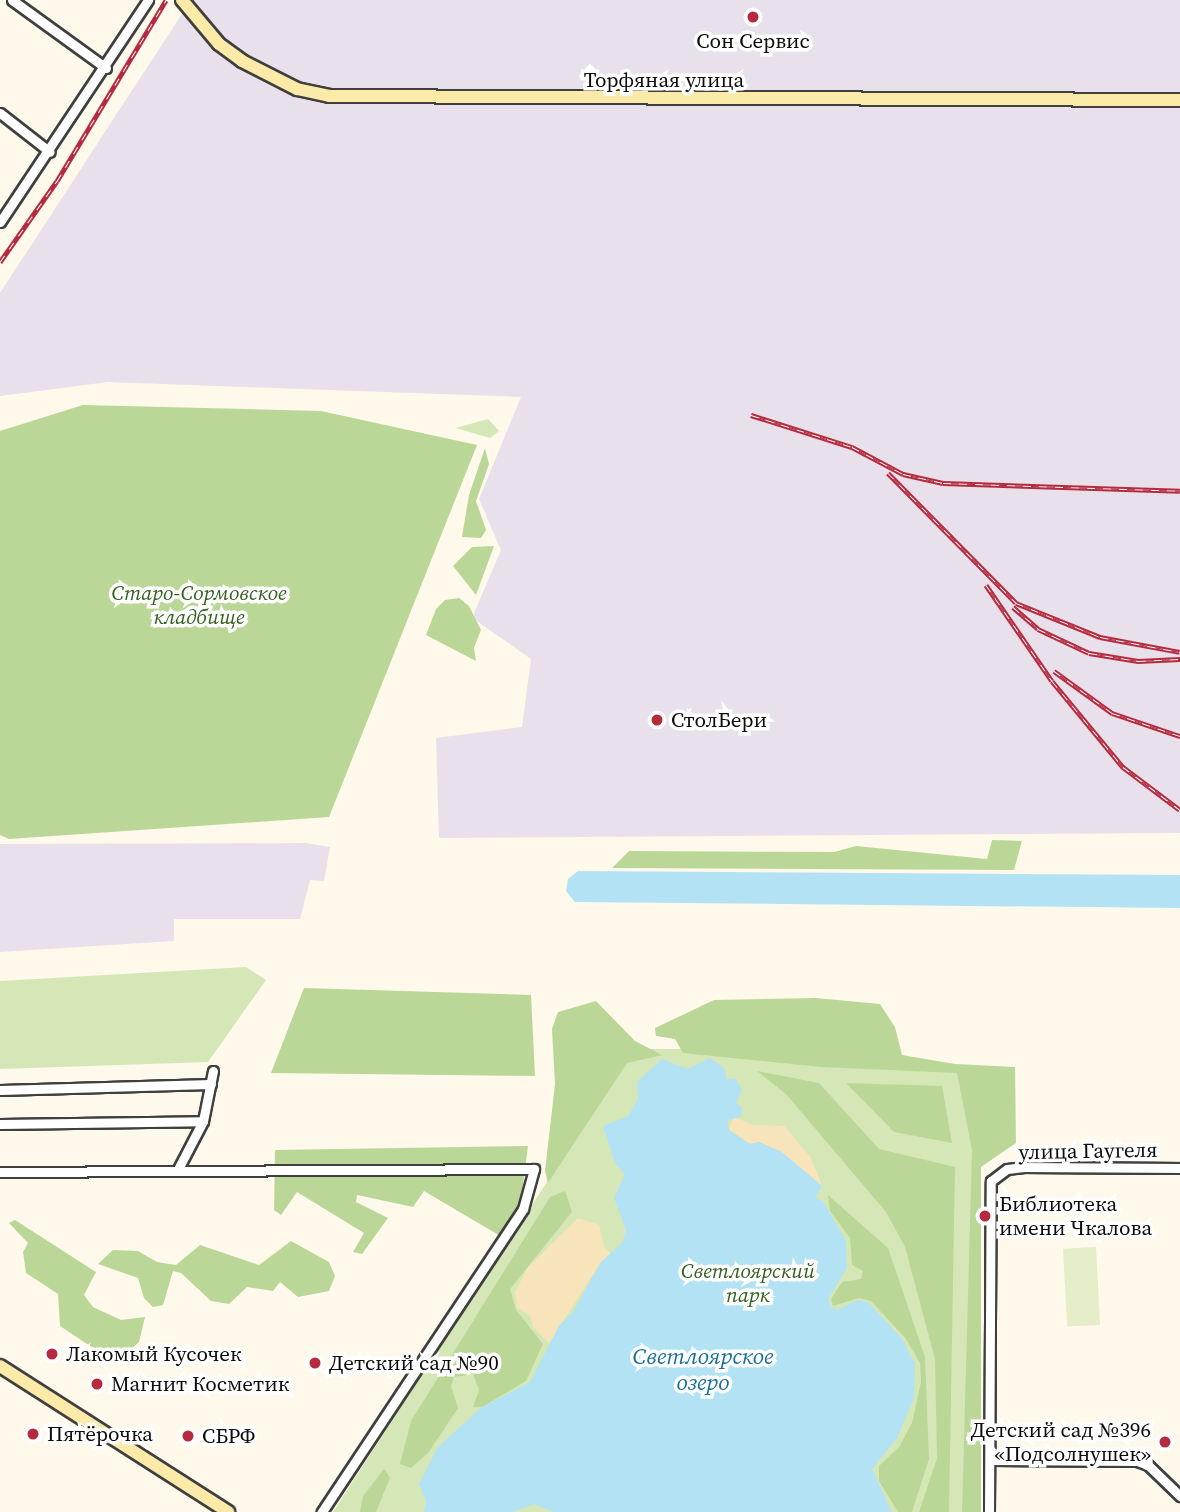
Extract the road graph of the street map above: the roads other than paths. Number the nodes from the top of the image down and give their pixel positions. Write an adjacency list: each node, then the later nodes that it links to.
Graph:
1 (12, 0): 4 (street)
2 (148, 0): 4 (street)
3 (182, 0): 5 (street, Торфяная улица)
4 (106, 68): 7 (street)
5 (1180, 100)
6 (0, 113): 7 (street)
7 (50, 152): 8 (street)
8 (0, 222)
9 (213, 1071): 10 (street)
10 (211, 1084): 11 (street); 12 (street)
11 (0, 1090)
12 (203, 1121): 13 (street); 15 (street)
13 (0, 1125)
14 (1180, 1168): 18 (street, улица Гаугеля)
15 (177, 1171): 16 (street); 21 (street)
16 (0, 1172)
17 (0, 1366): 20 (street)
18 (992, 1460): 19 (street); 22 (street)
19 (1180, 1496)
20 (228, 1512)
21 (322, 1512)
22 (989, 1512)

